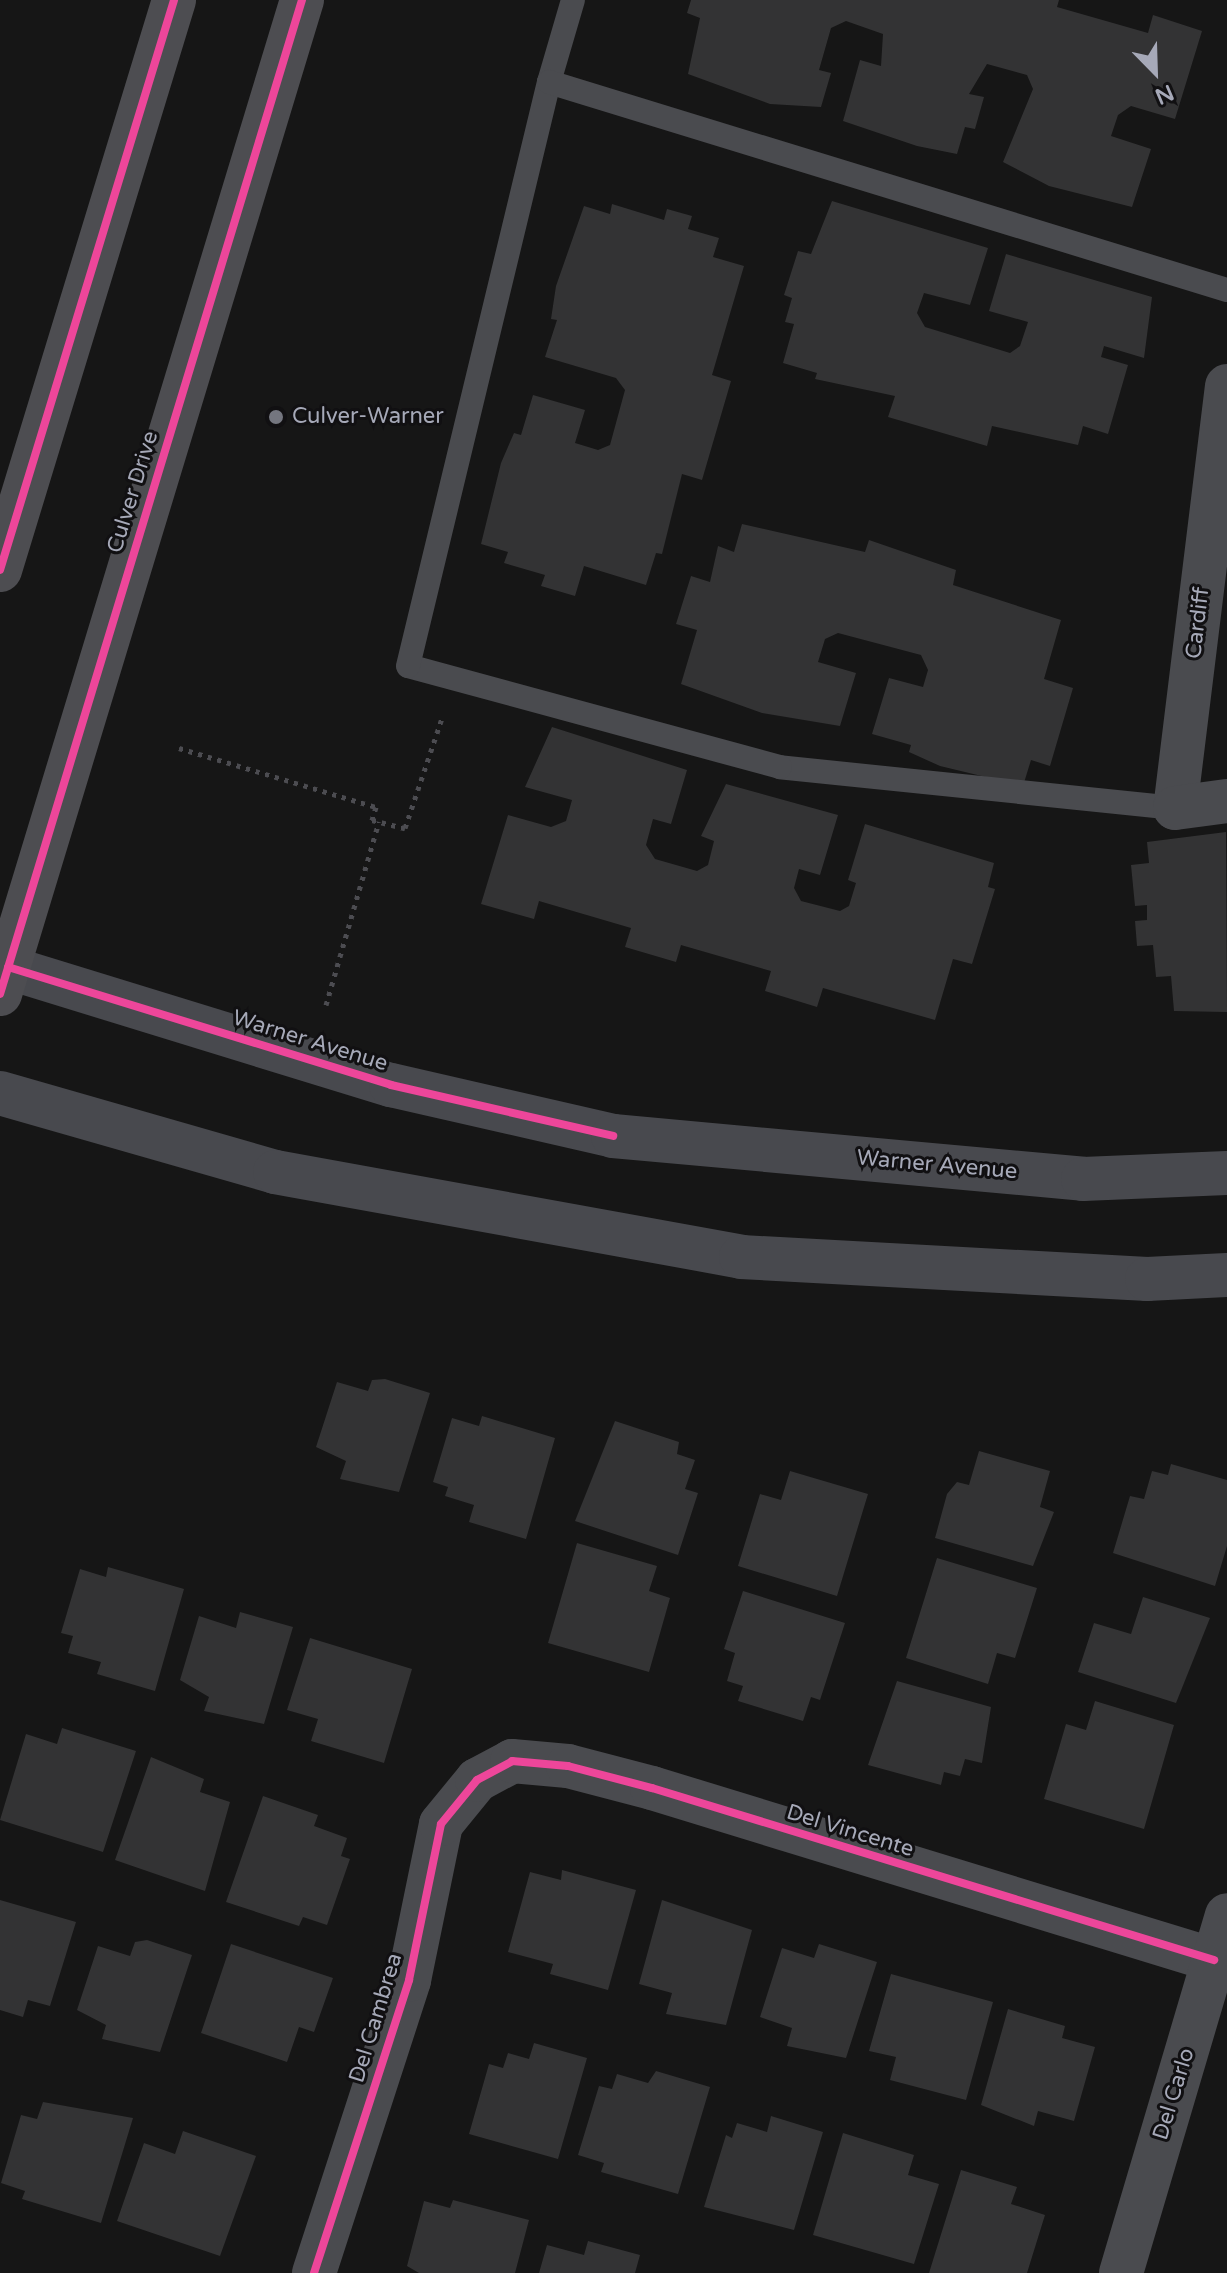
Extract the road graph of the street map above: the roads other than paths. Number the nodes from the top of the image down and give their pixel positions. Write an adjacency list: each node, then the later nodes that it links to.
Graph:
1 (174, 0): 7 (main road)
2 (302, 0): 10 (main road, Culver Drive)
3 (573, 0): 4 (lane)
4 (549, 82): 5 (lane); 9 (lane)
5 (1227, 290)
6 (1227, 386): 9 (street, Cardiff)
7 (0, 570)
8 (1227, 801): 9 (street)
9 (1175, 808)
10 (3, 975): 12 (street, Warner Avenue)
11 (0, 1093): 13 (street)
12 (1227, 1173)
13 (1227, 1275)
14 (477, 1780): 16 (street, Del Vincente); 17 (street, Del Cambrea)
15 (1227, 1915): 16 (street, Del Carlo)
16 (1214, 1960): 18 (street, Del Carlo)
17 (314, 2273)
18 (1121, 2273)

